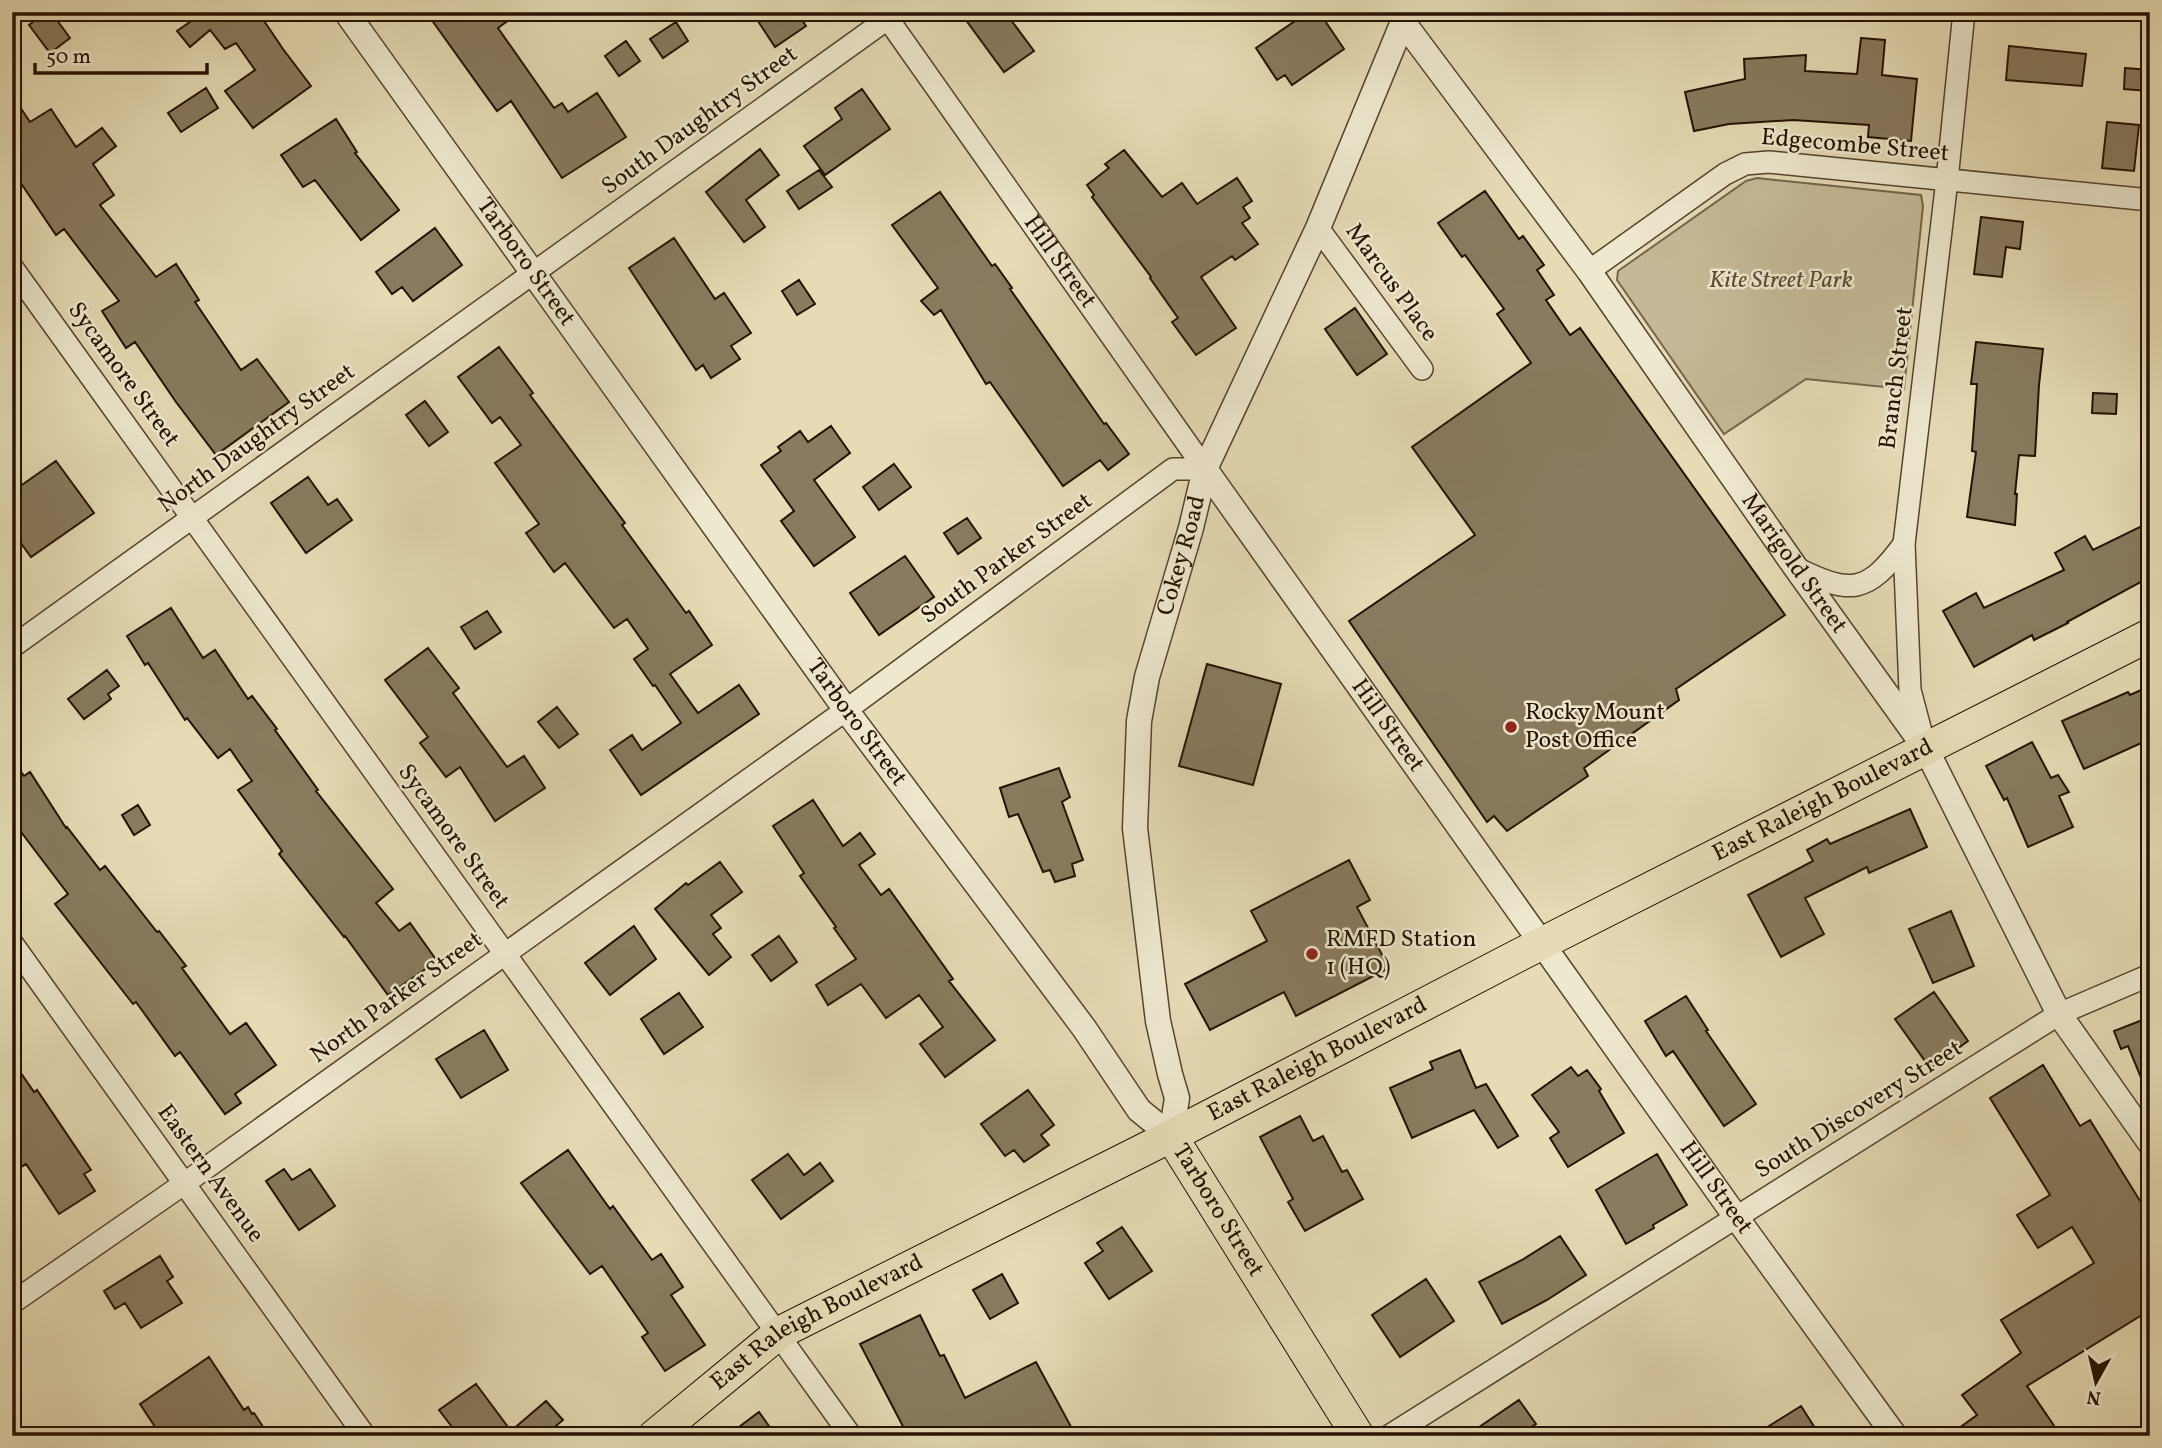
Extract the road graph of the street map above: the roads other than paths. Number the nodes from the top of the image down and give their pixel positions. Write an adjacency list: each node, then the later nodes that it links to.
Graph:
1 (346, 12): 10 (street, Tarboro Street)
2 (1964, 12): 5 (street, Branch Street)
3 (889, 14): 10 (street, South Daughtry Street); 12 (street, Hill Street)
4 (1402, 15): 7 (street, Cokey Road); 9 (street, Marigold Street)
5 (1947, 180): 6 (street, Edgecombe Street); 9 (street, Edgecombe Street); 14 (street, Branch Street)
6 (2150, 200)
7 (1318, 228): 11 (street, Marcus Place); 12 (street, Cokey Road)
8 (12, 267): 13 (street, Sycamore Street)
9 (1589, 271): 15 (street, Marigold Street)
10 (532, 273): 13 (street, North Daughtry Street); 18 (street, Tarboro Street)
11 (1422, 369)
12 (1205, 469): 18 (street, South Parker Street); 21 (street, Hill Street); 25 (street, Cokey Road)
13 (193, 518): 17 (street, North Daughtry Street); 22 (street, Sycamore Street)
14 (1904, 544): 15 (street); 19 (street, Branch Street)
15 (1796, 568): 19 (street, Marigold Street)
16 (2150, 635): 19 (main road, East Raleigh Boulevard)
17 (12, 647)
18 (846, 710): 22 (street, North Parker Street); 25 (street, Tarboro Street)
19 (1926, 748): 21 (main road, East Raleigh Boulevard); 24 (street, Marigold Street)
20 (12, 943): 27 (street, Eastern Avenue)
21 (1542, 944): 25 (main road, East Raleigh Boulevard); 28 (street, Hill Street)
22 (504, 954): 27 (street, North Parker Street); 30 (street, Sycamore Street)
23 (2150, 975): 24 (street, South Discovery Street)
24 (2059, 1014): 26 (street, Marigold Street); 28 (street, South Discovery Street)
25 (1171, 1136): 30 (main road, East Raleigh Boulevard); 34 (main road, Tarboro Street)
26 (2150, 1143)
27 (185, 1183): 29 (street, North Parker Street); 31 (street, Eastern Avenue)
28 (1736, 1217): 35 (street, South Discovery Street); 36 (street, Hill Street)
29 (12, 1303)
30 (779, 1332): 32 (main road, East Raleigh Boulevard); 33 (street, Sycamore Street)
31 (365, 1436)
32 (654, 1436)
33 (851, 1436)
34 (1358, 1436)
35 (1389, 1436)
36 (1895, 1436)

